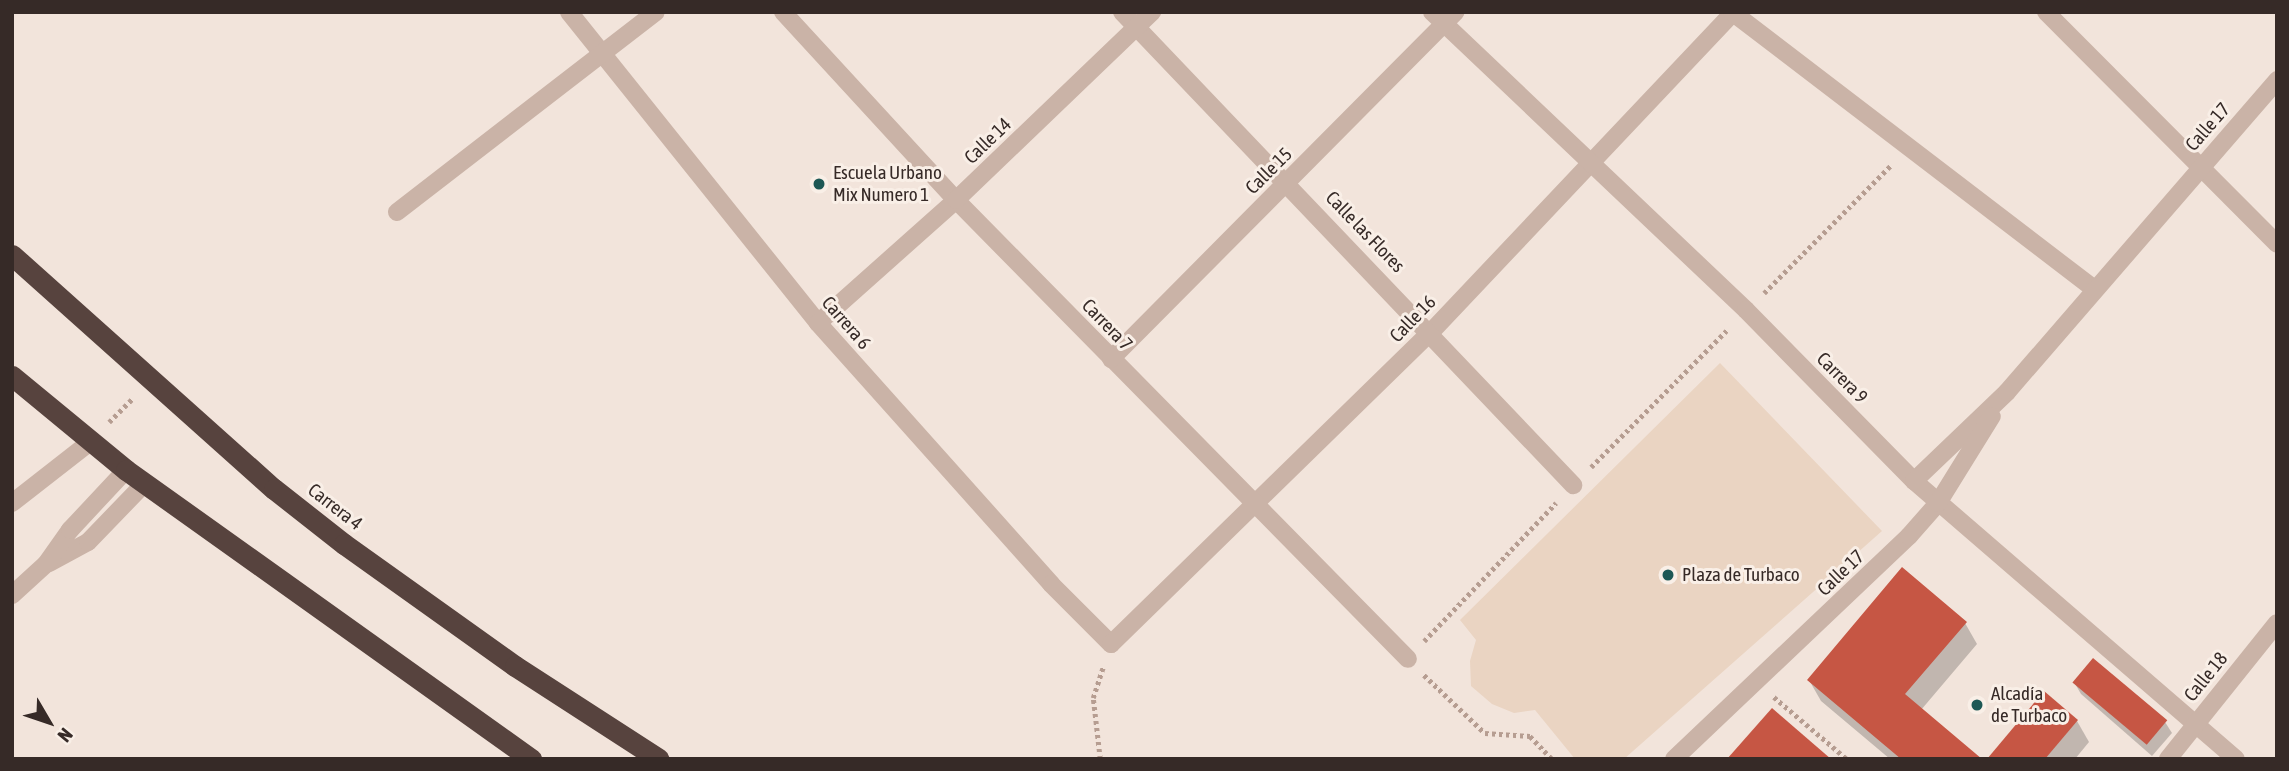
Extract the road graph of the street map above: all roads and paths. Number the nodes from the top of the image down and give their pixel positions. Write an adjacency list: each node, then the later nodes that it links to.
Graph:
1 (569, 12): 10 (street, Carrera 6)
2 (656, 12): 10 (street)
3 (783, 12): 16 (street, Carrera 7)
4 (1122, 12): 9 (street, Calle las Flores)
5 (1152, 12): 9 (street, Calle 14)
6 (2046, 12): 14 (street)
7 (1733, 13): 12 (street); 13 (street, Calle 16)
8 (1444, 16): 13 (street, Carrera 9); 15 (street, Calle 15)
9 (1137, 28): 15 (street, Calle las Flores); 16 (street, Calle 14)
10 (600, 54): 17 (street); 22 (street, Carrera 6)
11 (2277, 80): 14 (street, Calle 17)
12 (1909, 148): 20 (street); 21 (path)
13 (1591, 162): 21 (street, Carrera 9); 23 (street, Calle 16)
14 (2201, 166): 18 (street); 20 (street, Calle 17)
15 (1288, 182): 23 (street, Calle las Flores); 24 (street, Calle 15)
16 (957, 200): 22 (street, Calle 14); 24 (street, Carrera 7)
17 (397, 212)
18 (2277, 244)
19 (12, 255): 45 (highway, Carrera 4)
20 (2093, 288): 26 (street, Calle 17)
21 (1746, 310): 31 (street, Carrera 9)
22 (818, 323): 40 (street, Carrera 6)
23 (1431, 332): 33 (street, Calle las Flores); 36 (street, Calle 16)
24 (1111, 359): 36 (street, Carrera 7)
25 (12, 376): 29 (highway)
26 (2007, 392): 31 (street, Calle 17); 35 (street, Calle 17)
27 (130, 400): 28 (path)
28 (107, 425)
29 (90, 442): 30 (highway); 34 (street)
30 (126, 470): 32 (highway); 37 (street)
31 (1914, 481): 35 (street, Carrera 9)
32 (145, 483): 37 (street); 44 (highway)
33 (1573, 485)
34 (14, 497)
35 (1938, 503): 42 (street, Calle 17); 43 (street, Carrera 9)
36 (1259, 504): 40 (street, Calle 16); 41 (street, Carrera 7)
37 (46, 564): 38 (street)
38 (12, 595)
39 (2277, 623): 43 (street, Calle 18)
40 (1111, 644): 46 (path)
41 (1408, 659): 47 (path)
42 (1757, 683): 48 (street, Calle 17); 49 (path)
43 (2196, 723): 50 (street, Calle 18); 51 (street, Carrera 9)
44 (531, 759)
45 (659, 759)
46 (1100, 759)
47 (1552, 759)
48 (1674, 759)
49 (1847, 759)
50 (2168, 759)
51 (2236, 759)

